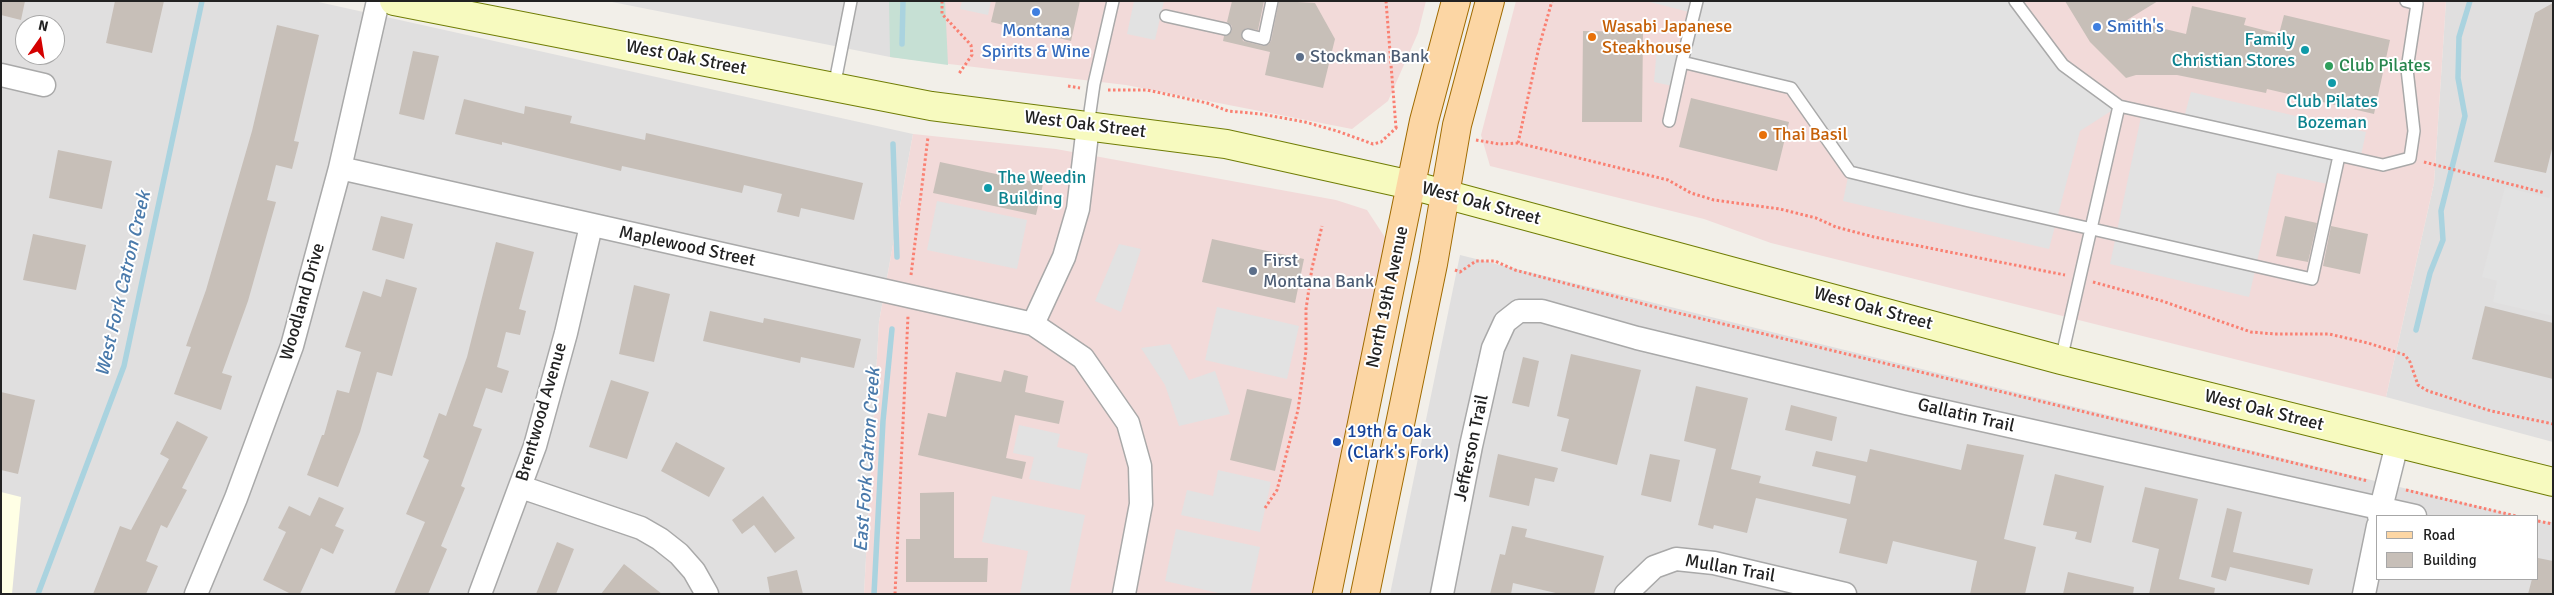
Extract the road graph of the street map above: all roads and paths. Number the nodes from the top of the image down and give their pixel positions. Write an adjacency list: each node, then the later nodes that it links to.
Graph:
1 (378, 1): 32 (street, Woodland Drive)
2 (394, 1): 21 (main road, West Oak Street)
3 (851, 1): 21 (lane)
4 (942, 1): 19 (path)
5 (1113, 1): 25 (lane)
6 (1272, 1): 16 (lane)
7 (1386, 1): 26 (path)
8 (1456, 1): 26 (main road, North 19th Avenue)
9 (1490, 1): 28 (main road, North 19th Avenue)
10 (1552, 1): 29 (path)
11 (1697, 1): 17 (lane)
12 (2014, 1): 23 (lane)
13 (2406, 1): 30 (lane)
14 (1166, 16): 15 (lane)
15 (1225, 29)
16 (1248, 35)
17 (1682, 62): 24 (lane); 38 (lane)
18 (1, 75): 20 (street)
19 (958, 75)
20 (44, 85)
21 (834, 86): 25 (main road, West Oak Street)
22 (1125, 92): 26 (path)
23 (2119, 106): 30 (lane); 38 (lane)
24 (1669, 121)
25 (1088, 126): 33 (main road, West Oak Street); 43 (street)
26 (1409, 130): 33 (main road, North 19th Avenue)
27 (928, 137): 41 (path)
28 (1455, 137): 29 (path); 35 (main road, North 19th Avenue)
29 (1518, 143): 40 (path)
30 (2338, 156): 38 (lane)
31 (2438, 166): 34 (path)
32 (340, 168): 36 (street, Maplewood Street); 57 (street, Woodland Drive)
33 (1411, 185): 35 (main road, West Oak Street); 62 (main road, North 19th Avenue)
34 (2545, 193)
35 (1446, 195): 39 (main road, North 19th Avenue); 44 (main road, West Oak Street)
36 (591, 226): 41 (street, Maplewood Street); 49 (street, Brentwood Avenue)
37 (1322, 226): 50 (path)
38 (2091, 230): 40 (lane)
39 (1433, 264): 48 (path); 63 (main road, North 19th Avenue)
40 (2080, 279): 44 (lane); 45 (path)
41 (909, 296): 43 (street, Maplewood Street); 60 (path)
42 (1519, 311): 53 (street, Gallatin Trail); 64 (street, Jefferson Trail)
43 (1034, 324): 61 (street)
44 (2061, 360): 46 (main road, West Oak Street)
45 (2553, 424)
46 (2397, 444): 47 (main road, West Oak Street); 48 (street)
47 (2553, 482)
48 (2387, 485): 51 (street); 52 (path)
49 (521, 487): 58 (street, Brentwood Avenue); 59 (street)
50 (1265, 508)
51 (2380, 515)
52 (2512, 515)
53 (2376, 516)
54 (2539, 521): 55 (path)
55 (2553, 524)
56 (2376, 532): 67 (street)
57 (196, 594)
58 (480, 594)
59 (707, 594)
60 (895, 594)
61 (1124, 594)
62 (1328, 594)
63 (1365, 594)
64 (1442, 594)
65 (1626, 594): 66 (street, Mullan Trail)
66 (1845, 594)
67 (2364, 594)

